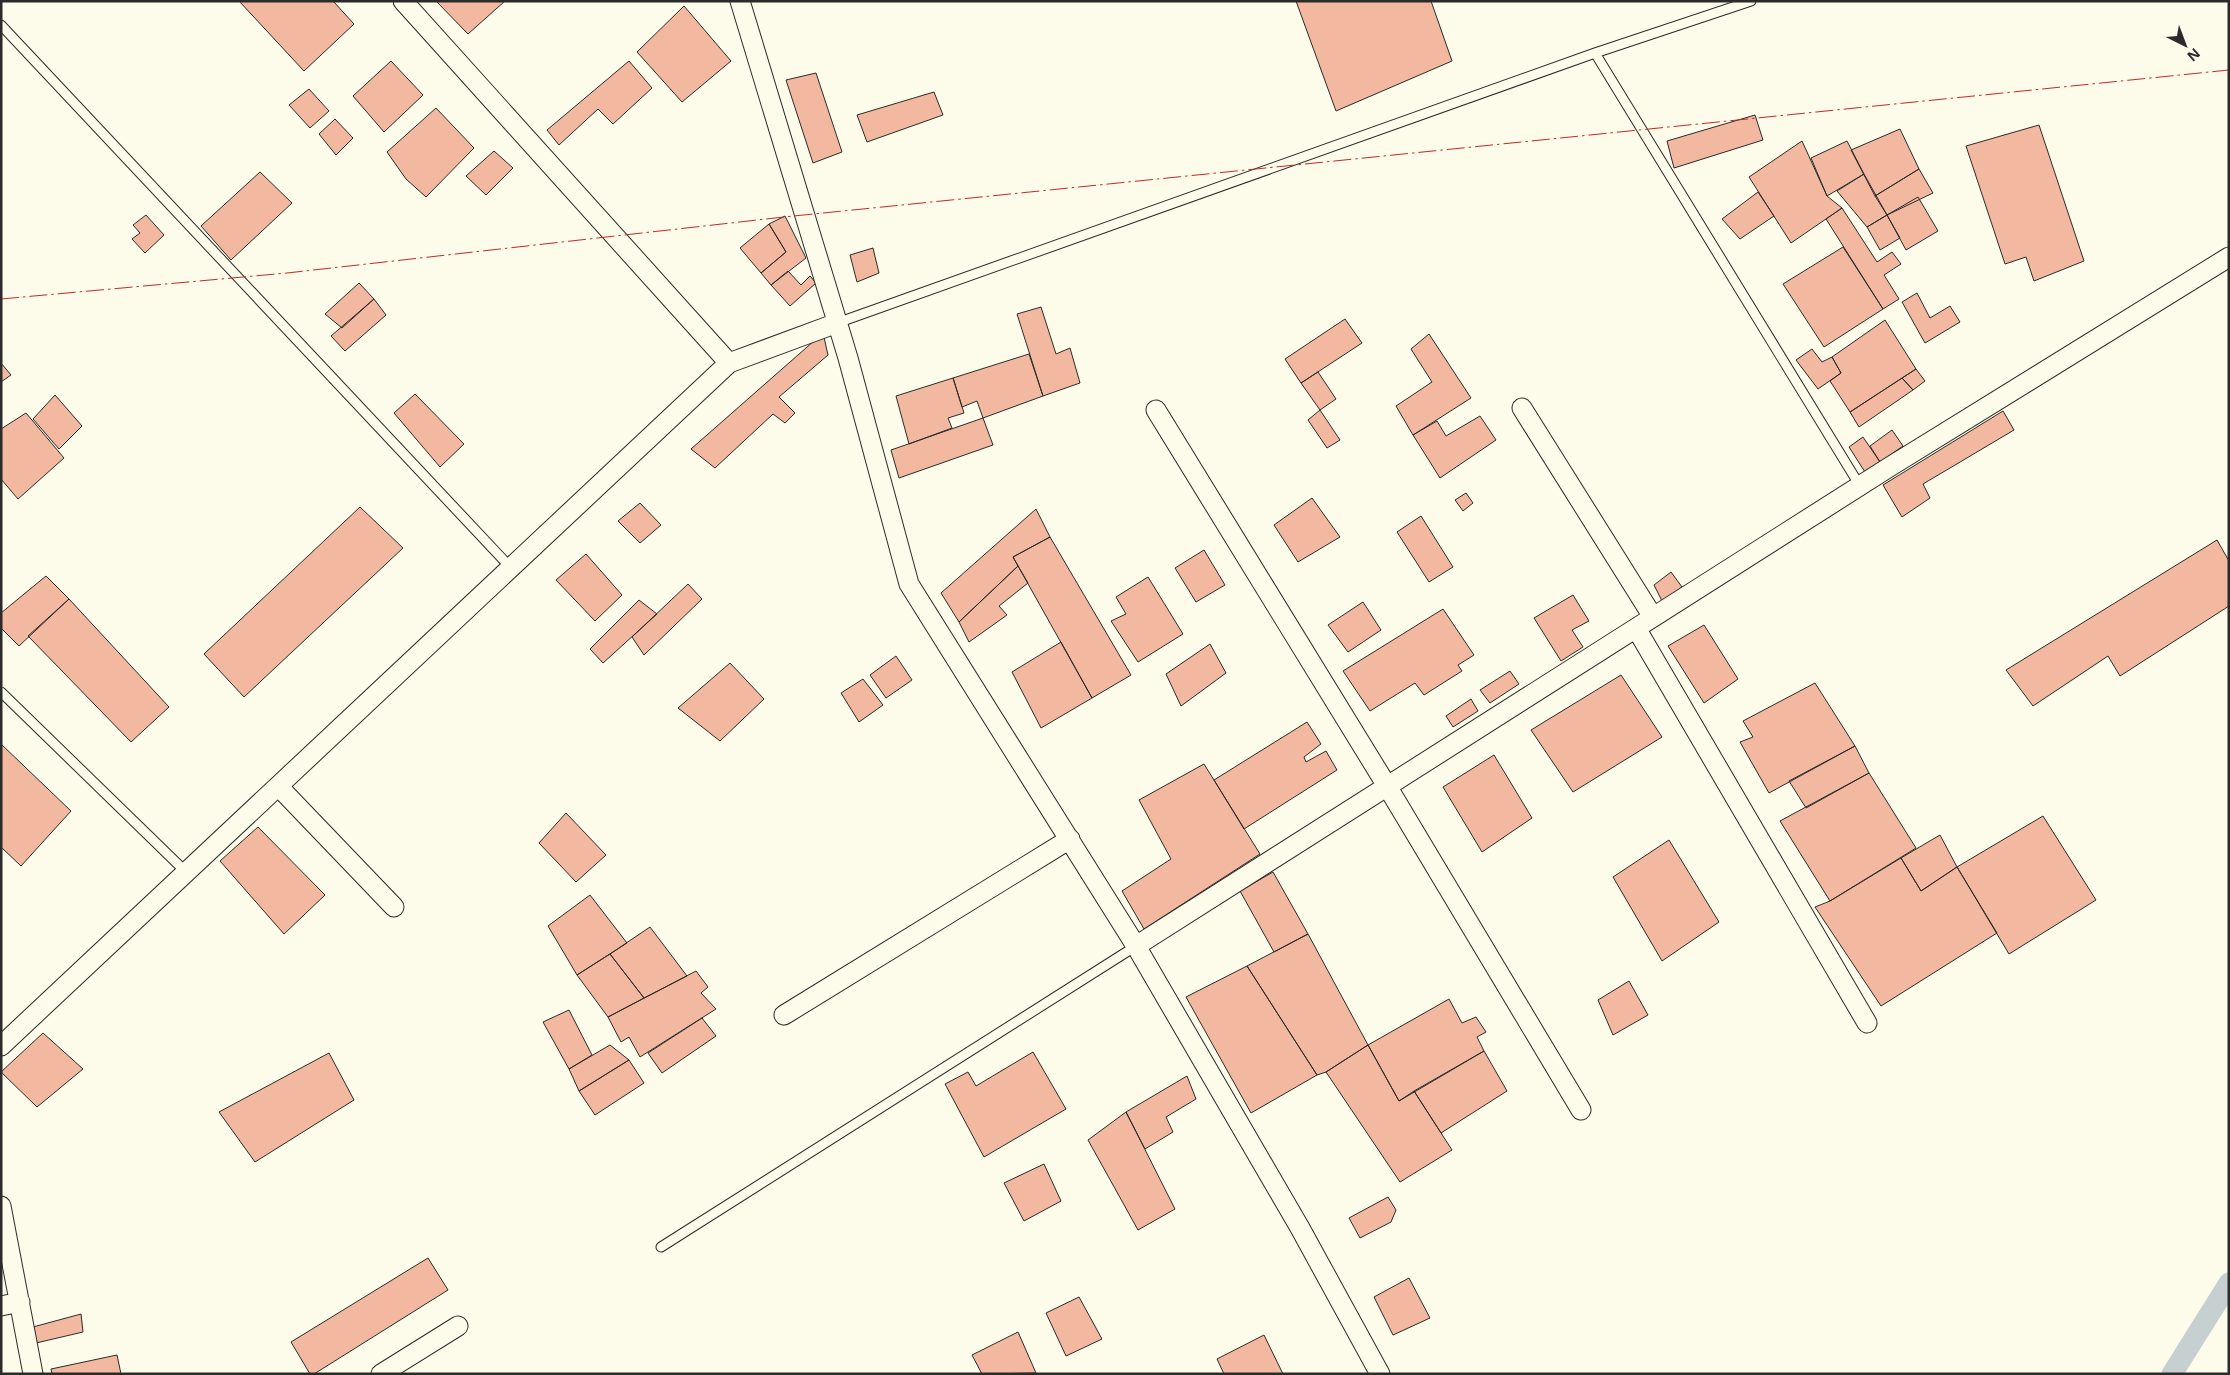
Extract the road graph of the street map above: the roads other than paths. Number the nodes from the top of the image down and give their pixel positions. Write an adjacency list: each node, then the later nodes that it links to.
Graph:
1 (403, 1): 8 (street)
2 (740, 1): 7 (street)
3 (1751, 1): 5 (lane)
4 (1, 25): 12 (lane)
5 (1595, 53): 7 (lane); 11 (lane)
6 (2229, 257): 11 (street)
7 (837, 323): 8 (street); 18 (street)
8 (729, 363): 12 (street)
9 (1522, 408): 13 (street)
10 (1156, 410): 17 (street)
11 (1860, 486): 13 (street)
12 (511, 568): 16 (street)
13 (1653, 617): 14 (street)
14 (1636, 628): 17 (street); 23 (street)
15 (1, 692): 19 (lane)
16 (278, 786): 19 (street); 20 (street)
17 (1387, 786): 21 (street); 25 (street)
18 (1070, 839): 21 (street); 22 (street)
19 (187, 873): 24 (street)
20 (394, 907)
21 (1136, 946): 27 (lane); 32 (street)
22 (784, 1015)
23 (1867, 1022)
24 (1, 1046)
25 (1581, 1110)
26 (1, 1206): 28 (street)
27 (660, 1247)
28 (10, 1304): 30 (street)
29 (458, 1326): 31 (street)
30 (33, 1374)
31 (381, 1374)
32 (1380, 1374)

